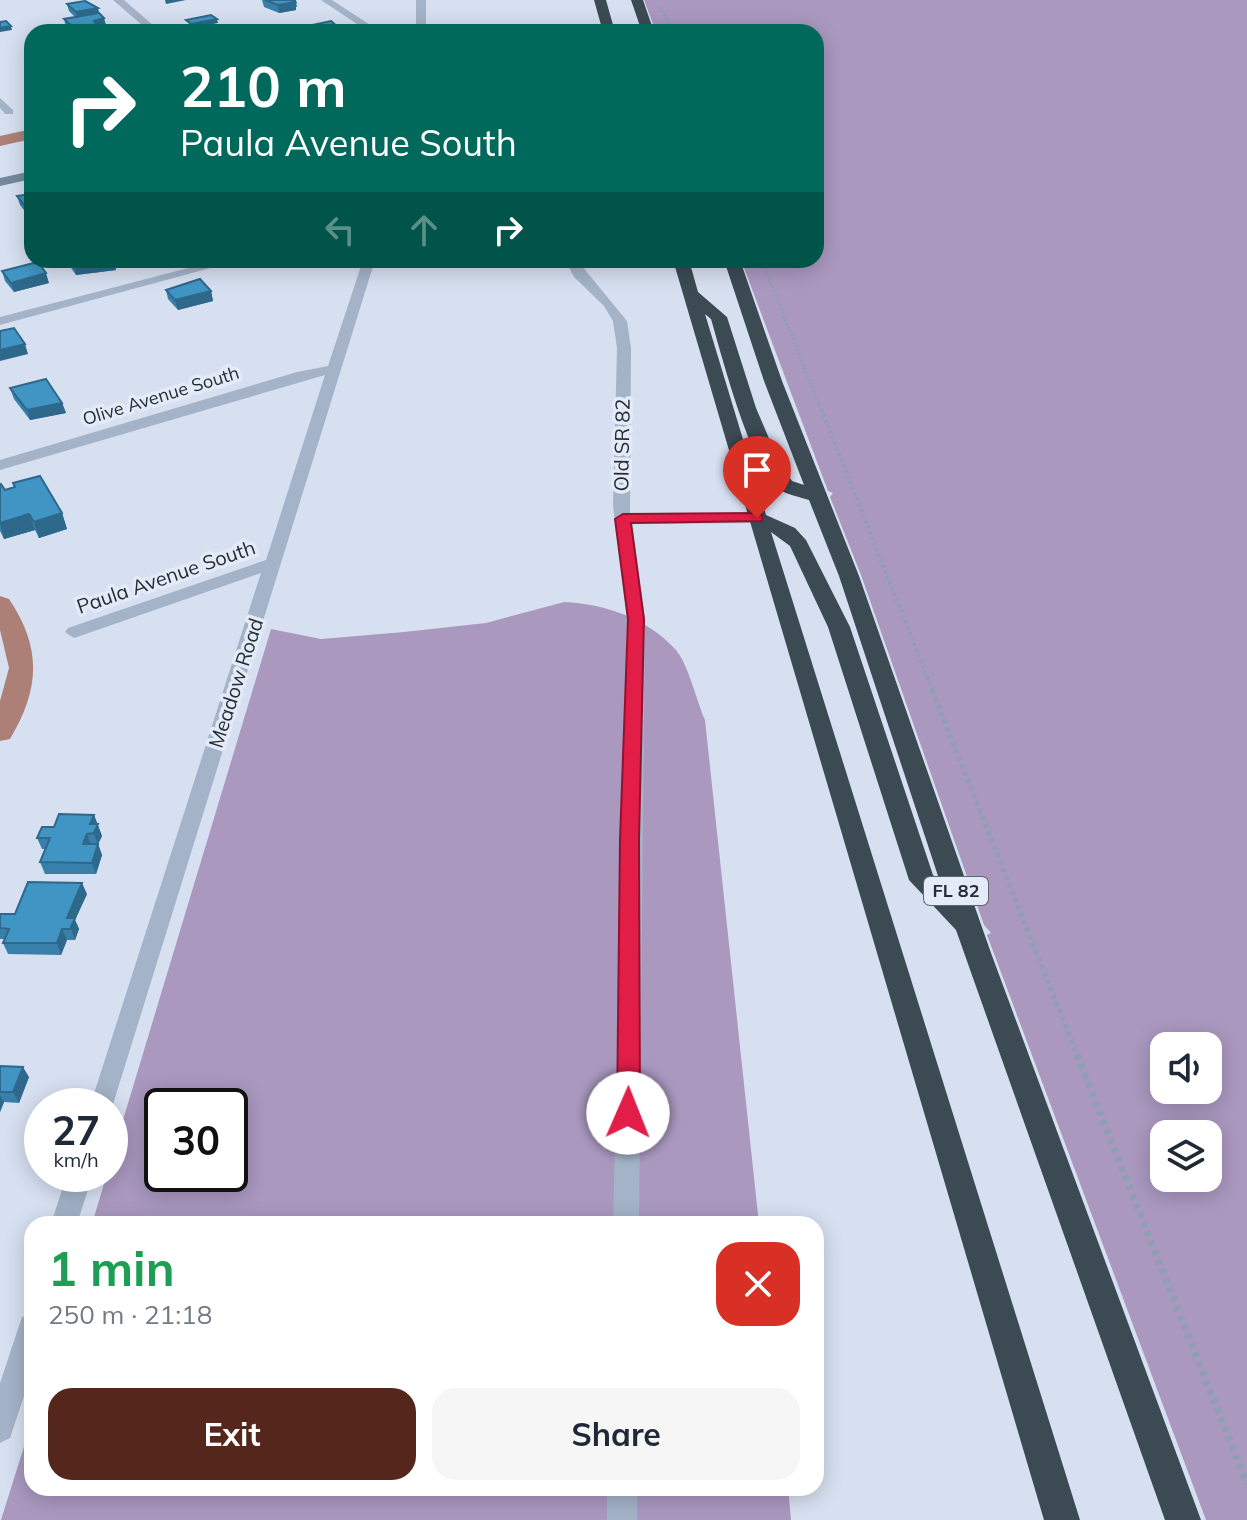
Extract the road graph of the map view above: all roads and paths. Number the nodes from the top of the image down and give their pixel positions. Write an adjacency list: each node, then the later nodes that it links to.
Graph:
1 (118, 0): 7 (street)
2 (326, 0): 8 (street)
3 (421, 0): 9 (street)
4 (600, 0): 10 (highway)
5 (637, 0): 11 (highway)
6 (658, 0): 12 (path)
7 (146, 24)
8 (364, 24)
9 (421, 24)
10 (607, 24)
11 (645, 24)
12 (668, 24)
13 (0, 101): 14 (street)
14 (9, 112)
15 (24, 177): 16 (street)
16 (0, 182)
17 (203, 268): 24 (street)
18 (366, 268): 25 (street, Meadow Road)
19 (576, 268): 29 (street, Old SR 82)
20 (683, 268): 23 (highway)
21 (735, 268): 27 (highway, FL 82)
22 (765, 268): 39 (path)
23 (690, 293): 27 (highway); 28 (highway)
24 (0, 321)
25 (334, 369): 26 (street, Olive Avenue South); 30 (street, Meadow Road)
26 (0, 465)
27 (818, 496): 32 (highway, FL 82)
28 (757, 518): 29 (street); 32 (highway); 42 (highway)
29 (623, 519): 36 (street, Old SR 82)
30 (272, 564): 31 (street, Paula Avenue South); 33 (street, Meadow Road)
31 (74, 632)
32 (969, 929): 43 (highway, FL 82)
33 (108, 1088)
34 (74, 1192): 35 (street)
35 (67, 1216)
36 (626, 1216)
37 (24, 1352): 38 (street)
38 (0, 1428)
39 (1247, 1484)
40 (622, 1496): 41 (street)
41 (622, 1520)
42 (1062, 1520)
43 (1183, 1520)

